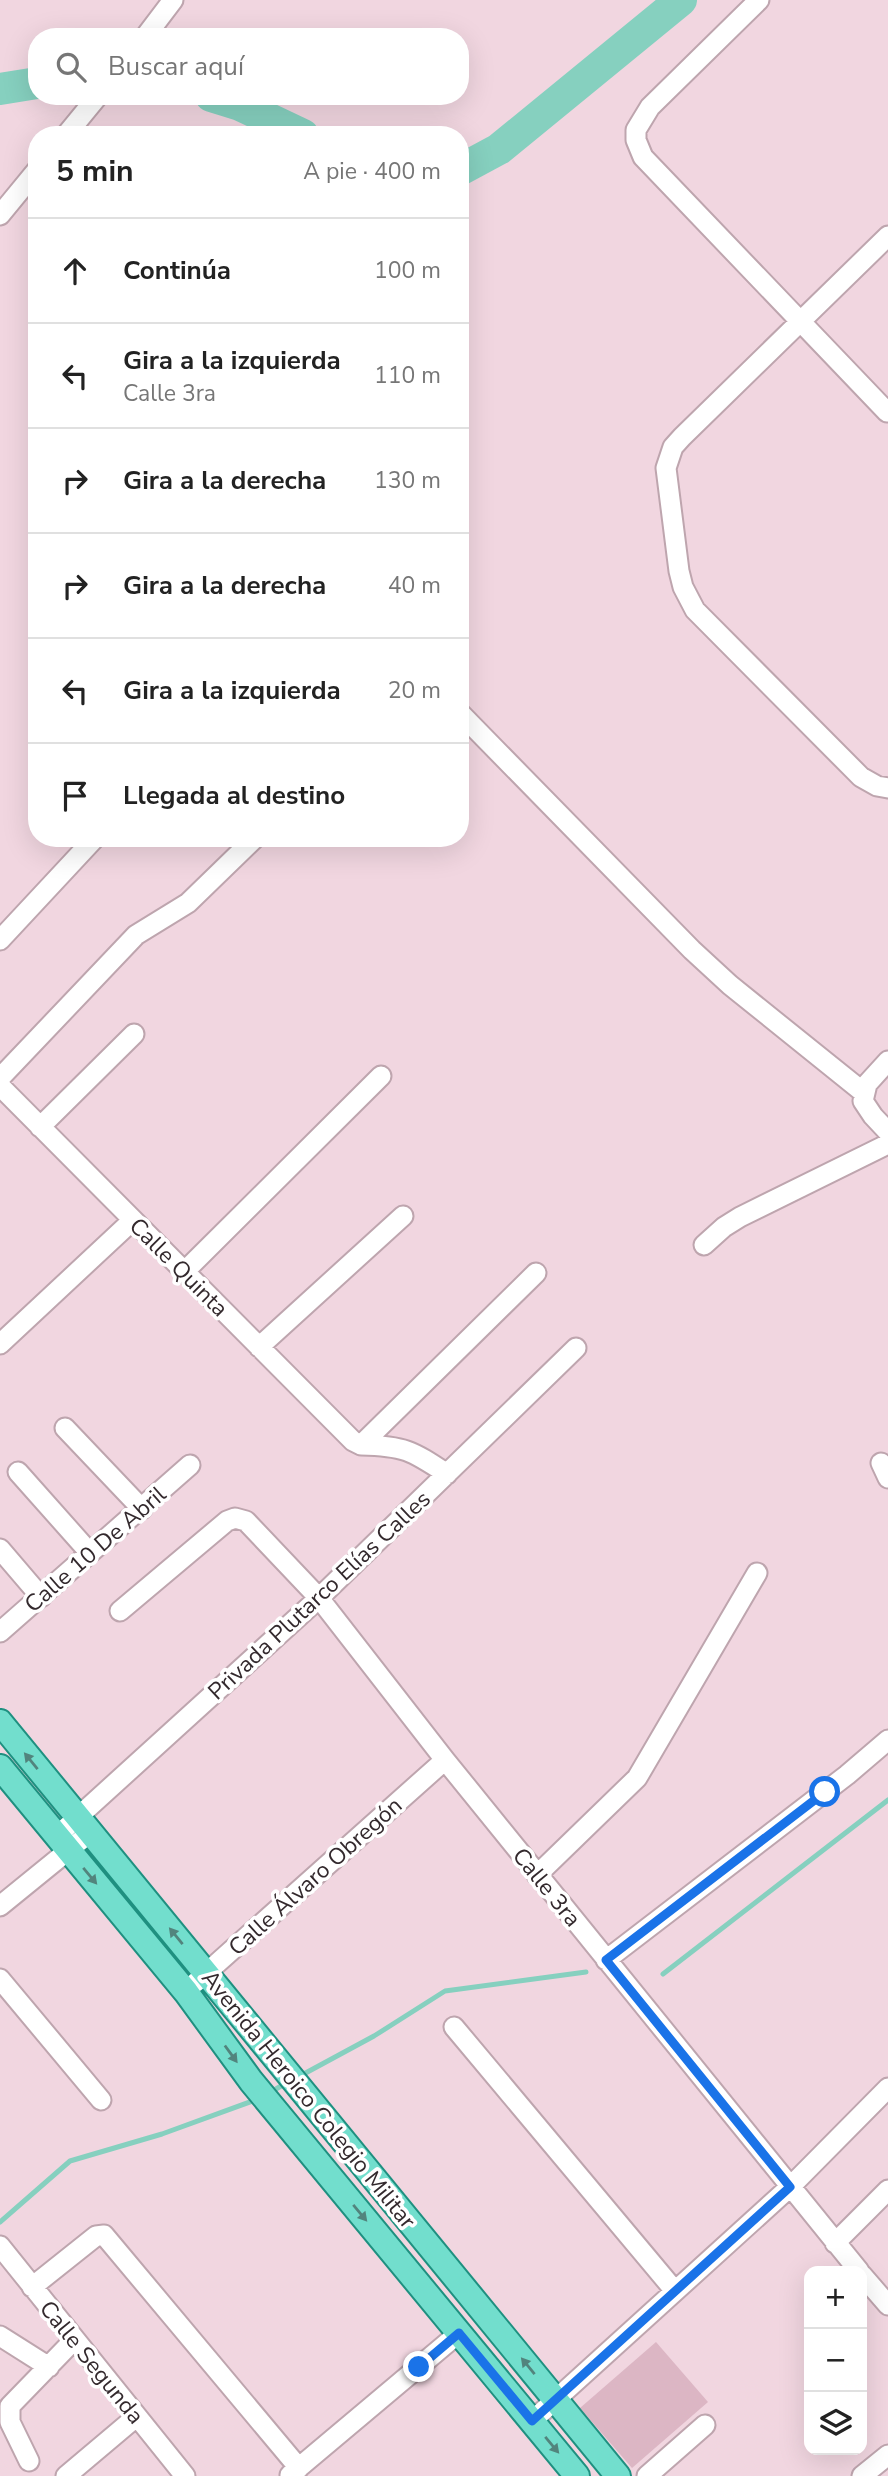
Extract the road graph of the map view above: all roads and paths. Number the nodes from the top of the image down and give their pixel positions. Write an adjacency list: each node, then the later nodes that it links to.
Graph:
1 (173, 0): 3 (street)
2 (759, 0): 9 (street)
3 (152, 28)
4 (91, 105): 5 (street)
5 (73, 126)
6 (28, 181): 7 (street)
7 (0, 215)
8 (888, 236): 9 (street)
9 (801, 321): 10 (street); 12 (street)
10 (887, 412)
11 (469, 722): 21 (street)
12 (888, 788)
13 (86, 847): 15 (street)
14 (246, 847): 19 (street)
15 (0, 940)
16 (134, 1034): 22 (street)
17 (888, 1061): 21 (street)
18 (382, 1076): 28 (street)
19 (0, 1078)
20 (0, 1086): 22 (street, Calle Quinta)
21 (863, 1092): 23 (street)
22 (40, 1127): 26 (street, Calle Quinta)
23 (888, 1132)
24 (888, 1144): 27 (street)
25 (403, 1216): 31 (street)
26 (133, 1220): 28 (street, Calle Quinta); 30 (street)
27 (704, 1245)
28 (184, 1272): 31 (street, Calle Quinta)
29 (536, 1273): 34 (street)
30 (0, 1344)
31 (259, 1347): 34 (street, Calle Quinta)
32 (576, 1348): 37 (street, Privada Plutarco Elías Calles)
33 (65, 1428): 38 (street)
34 (360, 1446): 37 (street)
35 (190, 1465): 38 (street, Calle 10 De Abril)
36 (18, 1472): 40 (street)
37 (447, 1474): 43 (street, Privada Plutarco Elías Calles)
38 (142, 1509): 40 (street, Calle 10 De Abril)
39 (0, 1549): 42 (street)
40 (90, 1553): 42 (street, Calle 10 De Abril)
41 (757, 1573): 52 (street)
42 (40, 1597): 45 (street, Calle 10 De Abril)
43 (319, 1598): 44 (street, Calle 3ra); 48 (street, Calle 3ra); 50 (street, Privada Plutarco Elías Calles)
44 (120, 1611)
45 (0, 1632)
46 (0, 1722): 50 (main road, Avenida Heroico Colegio Militar, one-way to 46)
47 (888, 1740): 54 (street)
48 (445, 1760): 52 (street, Calle 3ra); 55 (street, Calle Álvaro Obregón)
49 (0, 1767): 51 (main road, Avenida Heroico Colegio Militar)
50 (84, 1825): 51 (street, Privada Plutarco Elías Calles); 55 (main road, Avenida Heroico Colegio Militar, one-way to 50)
51 (62, 1843): 53 (street, Privada Plutarco Elías Calles); 57 (main road, Avenida Heroico Colegio Militar, one-way to 57)
52 (537, 1875): 54 (street, Calle 3ra)
53 (0, 1906)
54 (606, 1960): 63 (street, Calle 3ra)
55 (206, 1974): 57 (street, Calle Álvaro Obregón); 61 (main road, Avenida Heroico Colegio Militar)
56 (0, 1979): 60 (street)
57 (186, 1992): 62 (main road, Avenida Heroico Colegio Militar, one-way to 62)
58 (454, 2027): 70 (street)
59 (888, 2088): 63 (street)
60 (101, 2100)
61 (363, 2164): 62 (main road); 76 (main road, Avenida Heroico Colegio Militar, one-way to 61)
62 (335, 2183): 72 (main road, Avenida Heroico Colegio Militar, one-way to 72)
63 (790, 2187): 65 (street, Calle 3ra); 70 (street)
64 (888, 2190): 65 (street)
65 (835, 2243): 67 (street, Calle 3ra)
66 (0, 2246): 69 (street, Calle Segunda)
67 (854, 2266)
68 (867, 2281): 71 (street, Calle 3ra)
69 (32, 2287): 74 (street, Calle Segunda); 83 (street)
70 (675, 2291): 76 (street)
71 (888, 2305)
72 (459, 2333): 79 (main road, Avenida Heroico Colegio Militar); 83 (street)
73 (0, 2336): 75 (street)
74 (74, 2340): 75 (street); 78 (street, Calle Segunda)
75 (49, 2367): 77 (street)
76 (557, 2401): 79 (street); 87 (main road, Avenida Heroico Colegio Militar)
77 (5, 2409): 82 (street)
78 (136, 2417): 84 (street); 85 (street, Calle Segunda)
79 (532, 2421): 86 (main road, Avenida Heroico Colegio Militar, one-way to 86)
80 (705, 2425): 88 (street)
81 (888, 2455): 89 (street)
82 (29, 2461)
83 (294, 2472)
84 (66, 2476)
85 (185, 2476)
86 (577, 2476)
87 (618, 2476)
88 (647, 2476)
89 (862, 2476)

